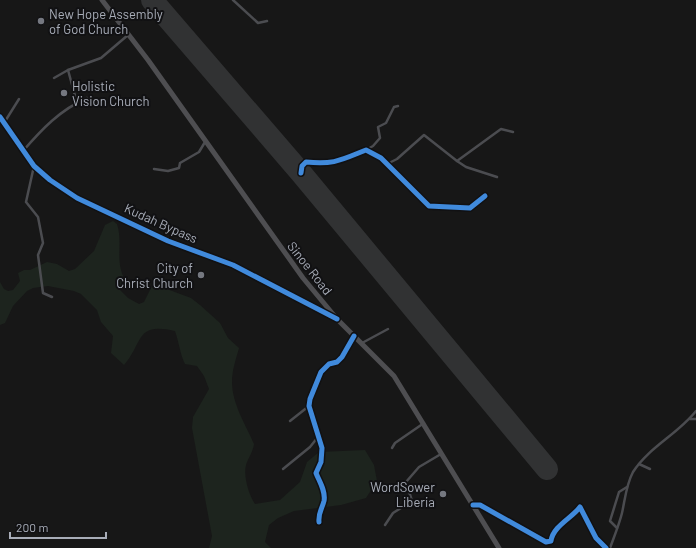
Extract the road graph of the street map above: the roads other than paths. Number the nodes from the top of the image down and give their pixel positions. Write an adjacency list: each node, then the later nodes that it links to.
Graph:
1 (102, 0): 4 (highway, Sinoe Road)
2 (233, 0): 3 (street)
3 (267, 21)
4 (129, 34): 5 (street); 14 (highway, Sinoe Road)
5 (68, 70): 6 (street); 9 (street)
6 (54, 78)
7 (87, 98): 9 (street)
8 (19, 99): 12 (street)
9 (76, 103): 16 (street)
10 (398, 106): 15 (street)
11 (0, 117): 12 (street, Kudah Bypass)
12 (4, 123): 16 (street, Kudah Bypass)
13 (513, 132): 17 (street)
14 (206, 142): 20 (street); 25 (highway, Sinoe Road)
15 (366, 150): 18 (street); 21 (street)
16 (23, 151): 19 (street, Kudah Bypass)
17 (458, 161): 18 (street); 22 (street)
18 (387, 164): 23 (street)
19 (34, 166): 24 (street); 25 (street, Kudah Bypass)
20 (154, 169)
21 (301, 172)
22 (497, 177)
23 (485, 196)
24 (52, 297)
25 (336, 319): 27 (highway, Sinoe Road)
26 (388, 329): 28 (street)
27 (354, 336): 28 (highway, Sinoe Road); 29 (street)
28 (361, 343): 34 (highway, Sinoe Road)
29 (309, 406): 33 (street); 35 (street)
30 (696, 411): 31 (street)
31 (690, 419): 32 (street); 38 (street)
32 (696, 419)
33 (290, 421)
34 (424, 423): 36 (street); 37 (highway, Sinoe Road)
35 (318, 437): 39 (street); 43 (street)
36 (392, 448)
37 (443, 453): 42 (highway, Sinoe Road); 44 (street)
38 (639, 464): 40 (street); 41 (street)
39 (283, 469)
40 (650, 469)
41 (627, 487): 45 (street); 45 (street)
42 (473, 505): 46 (highway, Sinoe Road); 47 (street)
43 (319, 522)
44 (385, 525)
45 (617, 528): 48 (street)
46 (499, 548)
47 (606, 548)
48 (610, 548)

